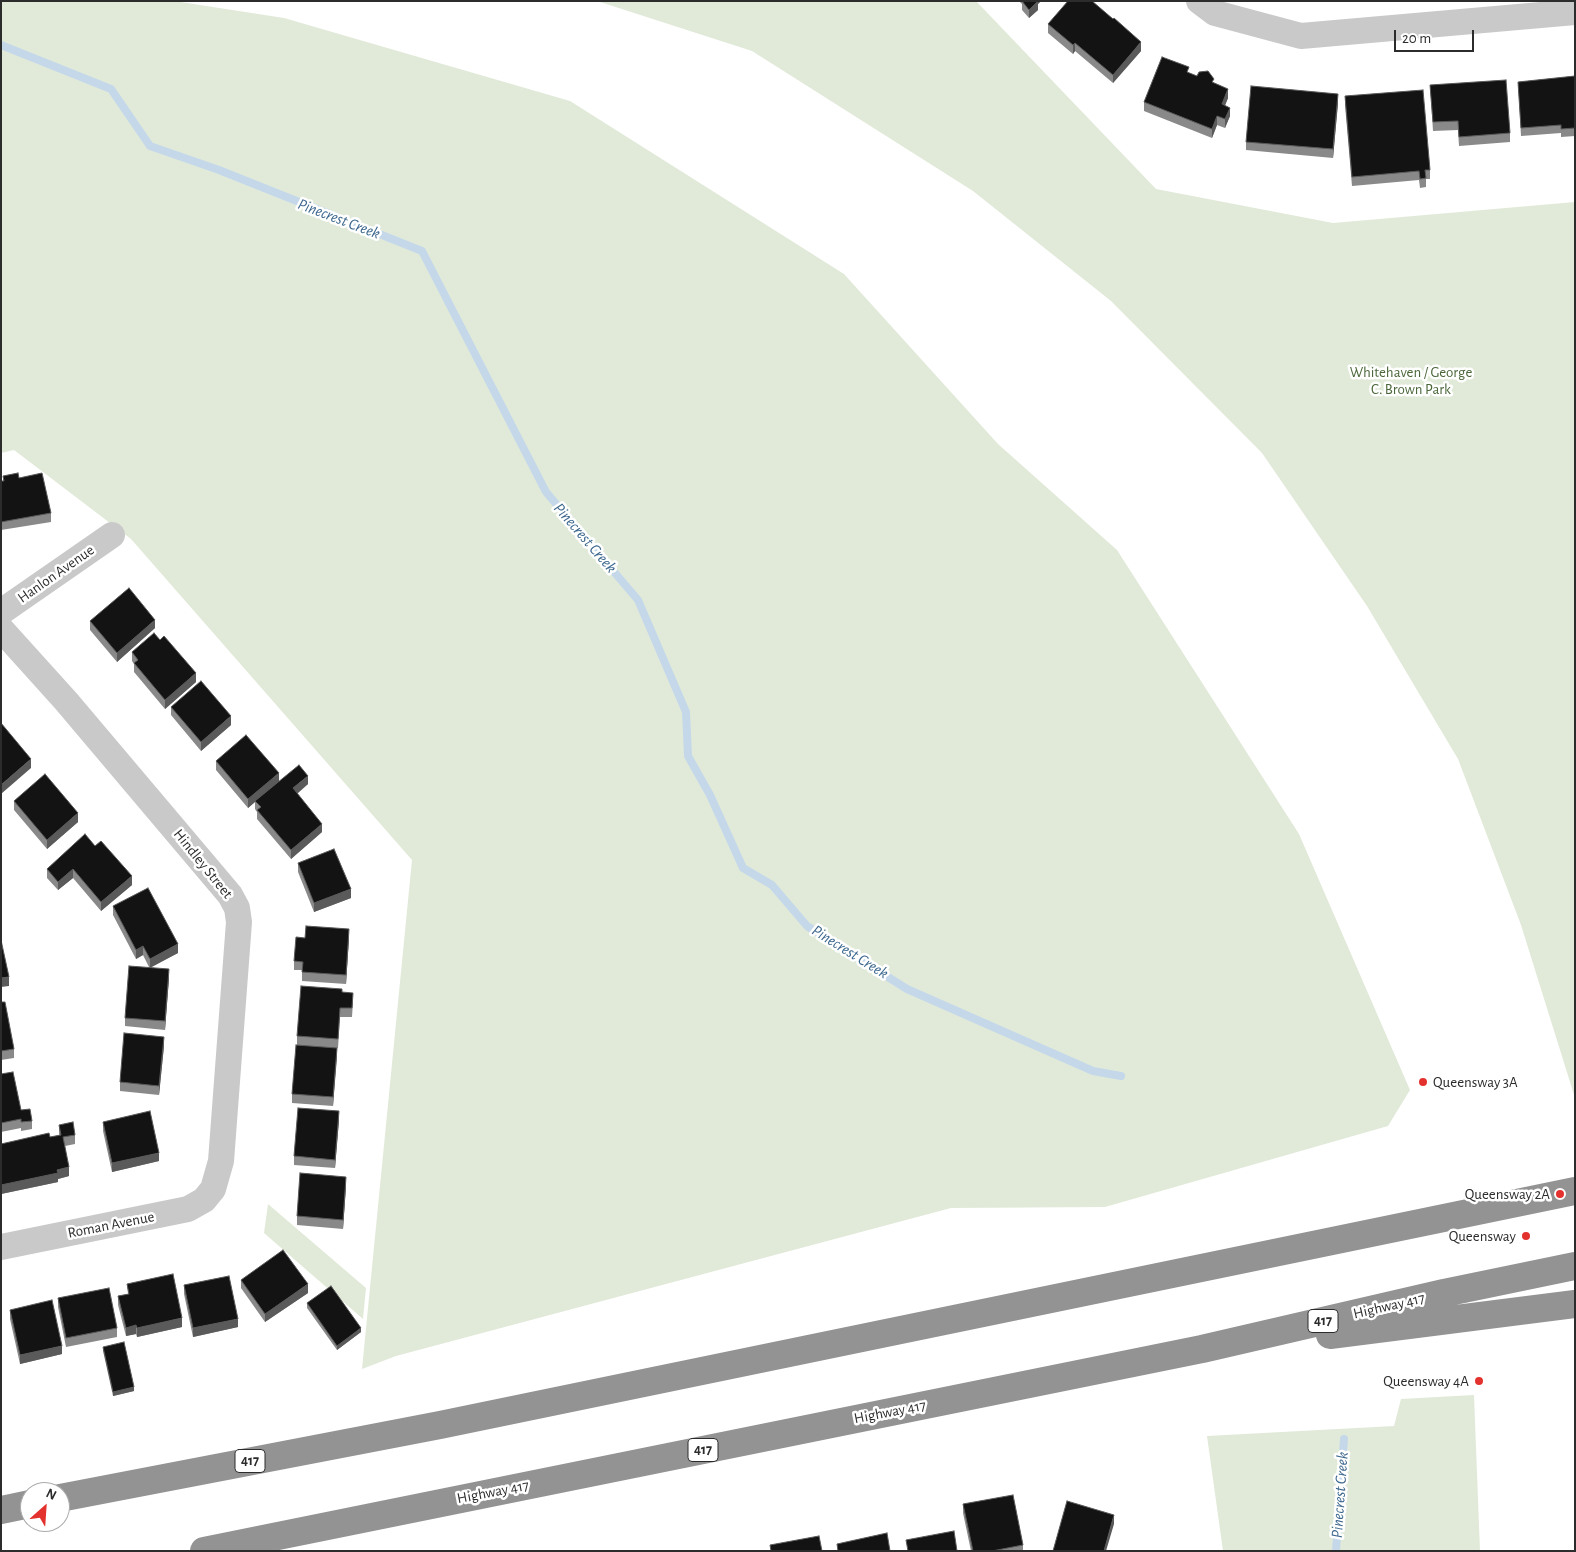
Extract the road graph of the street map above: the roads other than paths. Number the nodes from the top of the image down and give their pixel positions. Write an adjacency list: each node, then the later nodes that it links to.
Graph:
1 (1199, 1): 2 (street)
2 (1575, 12)
3 (112, 535): 4 (street, Hanlon Avenue)
4 (1, 612)
5 (1, 629): 6 (street, Hindley Street)
6 (213, 1189): 8 (street, Roman Avenue)
7 (1575, 1191): 12 (highway, 417)
8 (1, 1247)
9 (1575, 1266): 11 (highway, Highway 417 / 417)
10 (1575, 1304): 11 (highway)
11 (1202, 1349): 15 (highway, Highway 417 / 417)
12 (70, 1496)
13 (20, 1506): 14 (highway)
14 (1, 1510)
15 (204, 1551)

